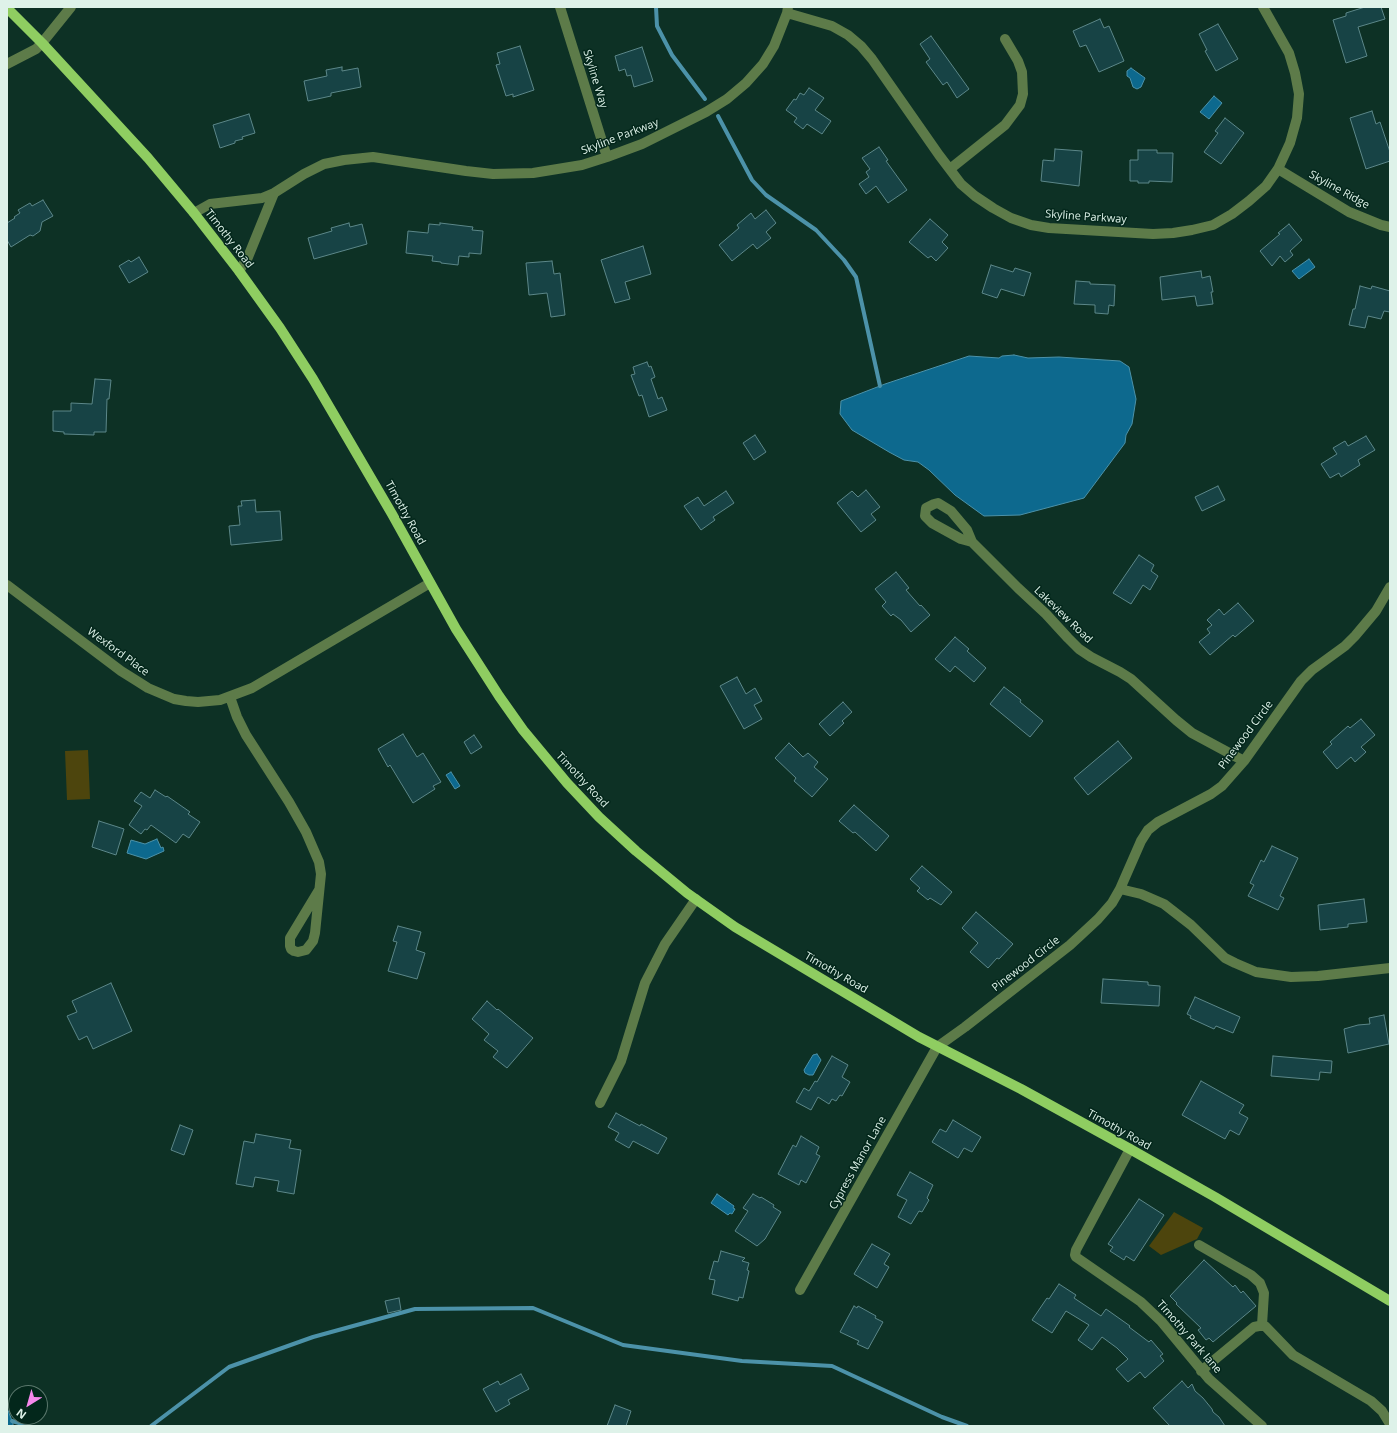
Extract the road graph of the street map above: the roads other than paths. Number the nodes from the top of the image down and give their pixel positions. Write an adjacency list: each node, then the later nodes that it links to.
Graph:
1 (71, 7): 7 (street)
2 (560, 7): 9 (street, Skyline Way)
3 (1264, 7): 11 (street, Skyline Parkway)
4 (7, 8): 7 (main road, Timothy Road)
5 (787, 10): 9 (street, Skyline Parkway); 10 (street, Skyline Parkway)
6 (1005, 39): 10 (street)
7 (42, 43): 8 (street); 13 (main road, Timothy Road)
8 (7, 64)
9 (607, 157): 12 (street, Skyline Parkway)
10 (950, 169): 11 (street, Skyline Parkway)
11 (1278, 169): 14 (street, Skyline Ridge)
12 (274, 193): 13 (street, Skyline Parkway); 15 (street)
13 (194, 213): 15 (main road, Timothy Road)
14 (1390, 227)
15 (240, 271): 17 (main road, Timothy Road)
16 (972, 542): 16 (street, Lakeview Road); 21 (street, Lakeview Road)
17 (430, 583): 20 (street, Wexford Place); 24 (main road, Timothy Road)
18 (7, 585): 20 (street, Wexford Place)
19 (1390, 587): 21 (street, Pinewood Circle)
20 (230, 697): 23 (street)
21 (1244, 761): 22 (street, Pinewood Circle)
22 (1120, 889): 25 (street); 26 (street, Pinewood Circle)
23 (319, 890): 23 (street)
24 (696, 899): 26 (main road, Timothy Road); 27 (street)
25 (1390, 968)
26 (937, 1047): 28 (main road, Timothy Road); 30 (street, Cypress Manor Lane)
27 (600, 1103)
28 (1130, 1149): 31 (main road, Timothy Road); 33 (street, Timothy Park lane)
29 (1199, 1245): 32 (street)
30 (800, 1290)
31 (1390, 1301)
32 (1262, 1325): 33 (street); 34 (street)
33 (1201, 1371): 35 (street, Timothy Park lane)
34 (1390, 1424)
35 (1262, 1426)

